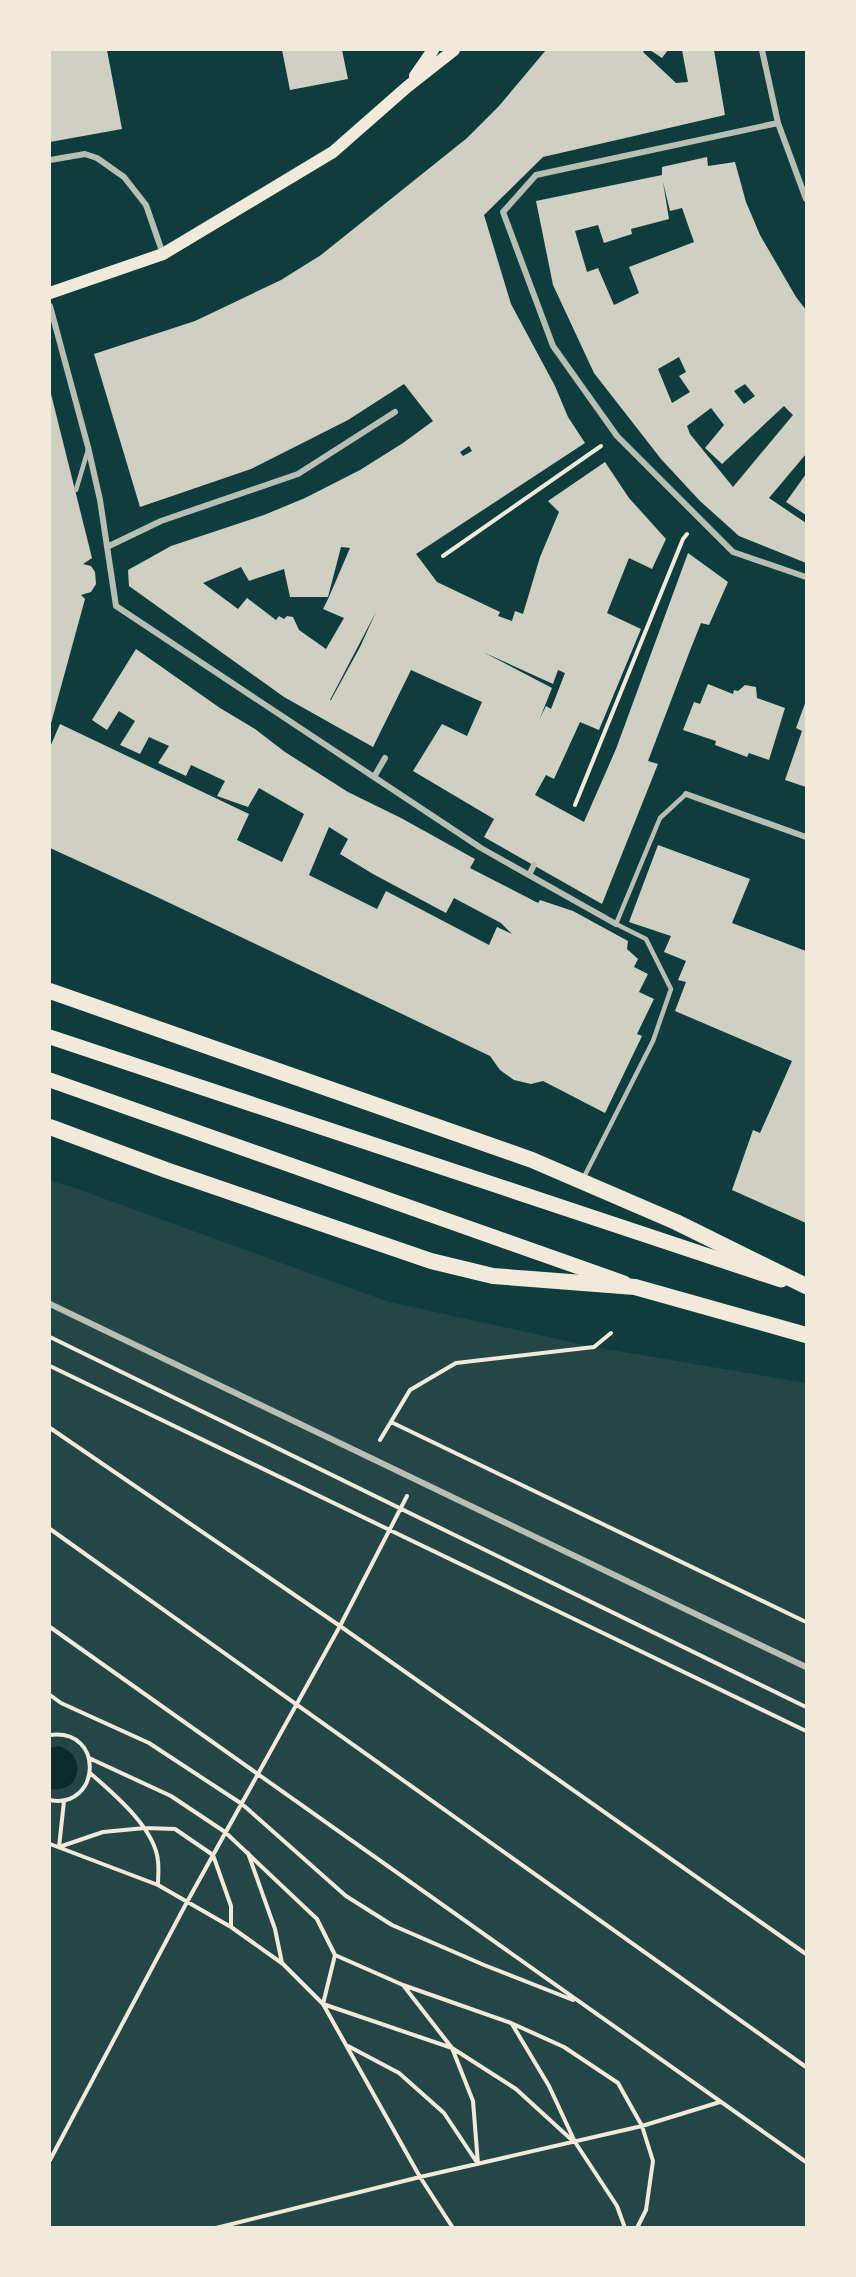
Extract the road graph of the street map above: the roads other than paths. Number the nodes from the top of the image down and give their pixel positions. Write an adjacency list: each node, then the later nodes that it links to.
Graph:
1 (433, 50): 4 (main road)
2 (454, 50): 4 (main road)
3 (762, 50): 5 (street)
4 (407, 87): 8 (main road)
5 (778, 123): 7 (street); 15 (street)
6 (50, 160): 8 (street)
7 (807, 200)
8 (163, 254): 9 (main road)
9 (50, 293)
10 (50, 306): 12 (street)
11 (395, 412): 14 (street)
12 (88, 447): 13 (lane); 14 (street)
13 (76, 490)
14 (107, 547): 17 (street)
15 (807, 577)
16 (385, 758): 17 (street)
17 (374, 777): 21 (street)
18 (686, 794): 19 (street); 22 (lane)
19 (807, 837)
20 (534, 865): 21 (street)
21 (529, 875): 22 (street)
22 (616, 924): 27 (lane)
23 (50, 991): 27 (highway)
24 (50, 1037): 29 (main road)
25 (50, 1080): 28 (main road)
26 (50, 1127): 28 (highway)
27 (581, 1183): 29 (highway)
28 (635, 1287): 31 (highway)
29 (807, 1287)
30 (50, 1304): 32 (street)
31 (807, 1335)
32 (807, 1667)

